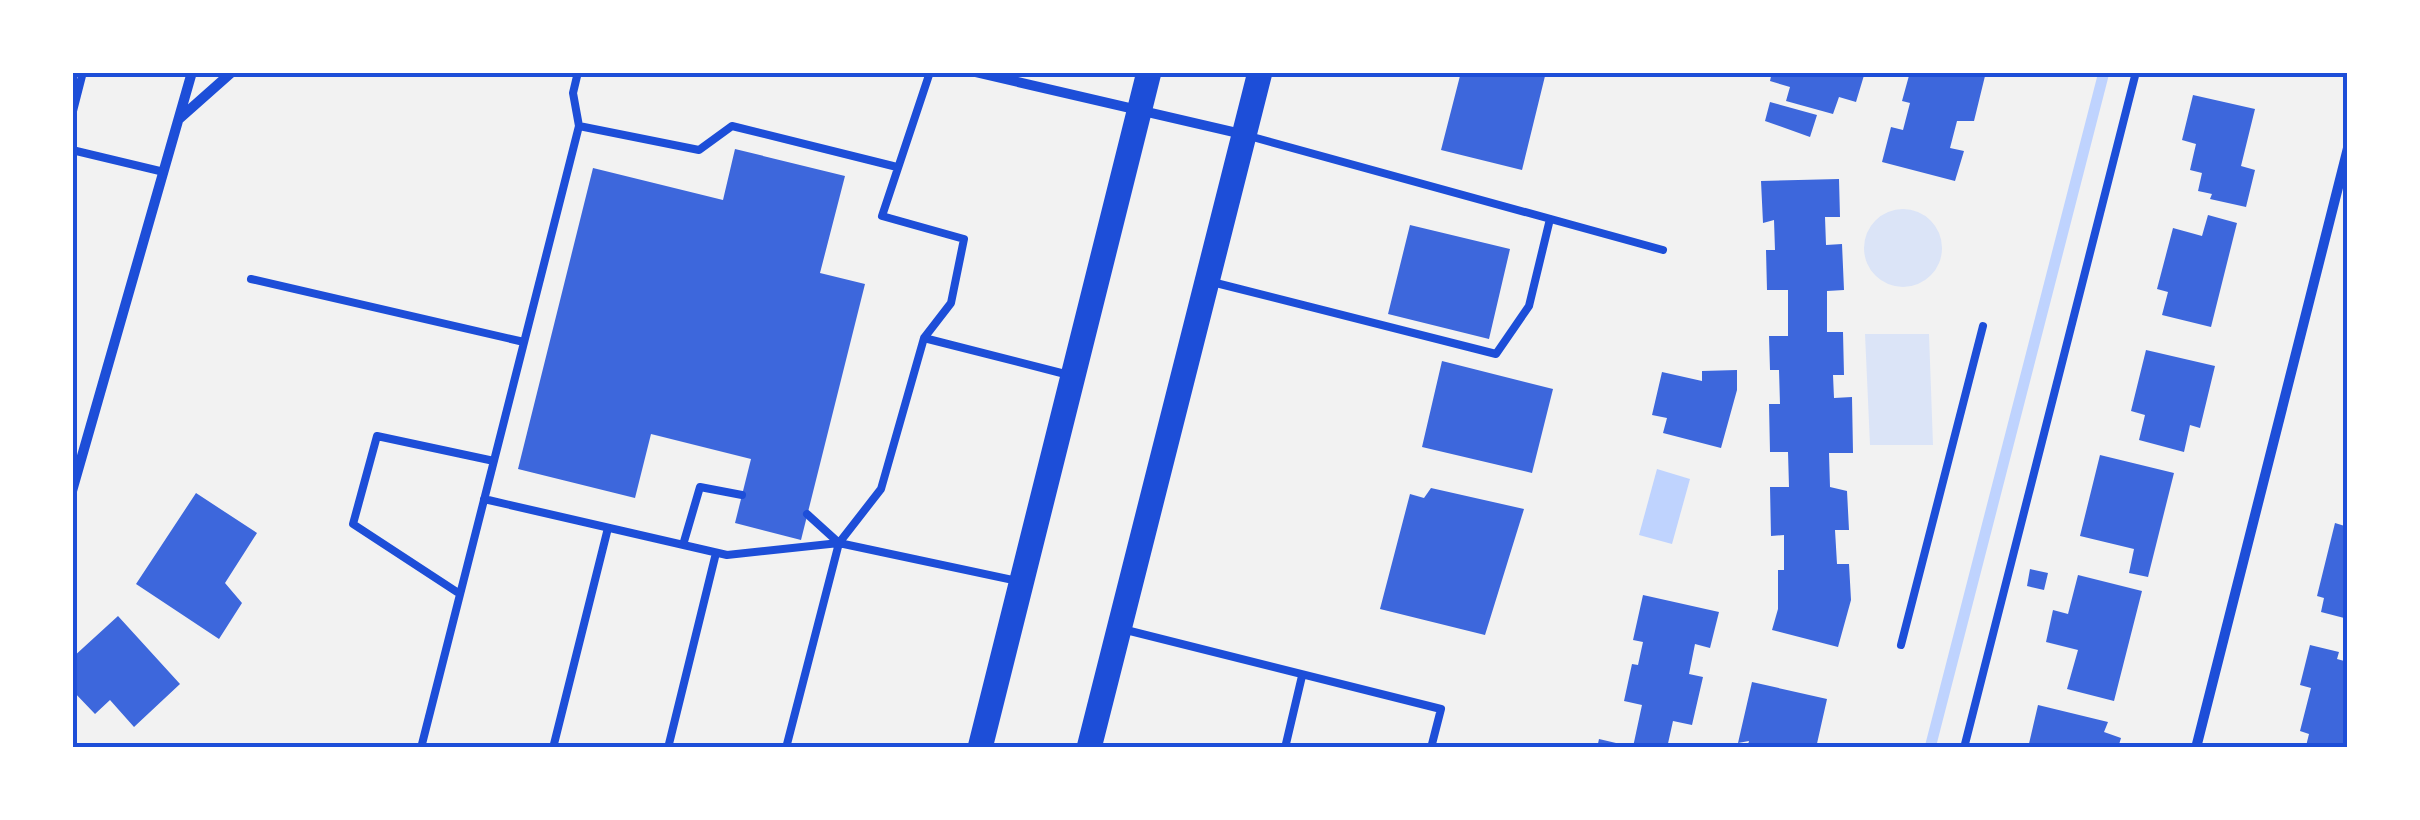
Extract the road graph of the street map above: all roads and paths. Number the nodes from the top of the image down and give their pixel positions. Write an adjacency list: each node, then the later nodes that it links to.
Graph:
1 (83, 72): 11 (lane)
2 (192, 72): 12 (street)
3 (232, 72): 12 (street)
4 (578, 72): 13 (lane)
5 (930, 72): 17 (lane)
6 (975, 72): 10 (street)
7 (1148, 72): 10 (main road)
8 (1260, 72): 14 (main road)
9 (2136, 72): 49 (lane)
10 (1139, 112): 14 (street); 26 (main road)
11 (72, 115)
12 (179, 120): 18 (street)
13 (580, 126): 17 (lane); 25 (lane)
14 (1244, 135): 19 (lane); 22 (main road)
15 (2348, 148): 50 (street)
16 (72, 150): 18 (lane)
17 (897, 166): 24 (lane)
18 (164, 172): 28 (street)
19 (1550, 219): 20 (lane); 22 (lane)
20 (1663, 250)
21 (251, 279): 25 (lane)
22 (1208, 281): 38 (main road)
23 (1983, 326): 39 (lane)
24 (924, 338): 26 (lane); 33 (lane)
25 (524, 342): 27 (lane)
26 (1073, 376): 36 (main road)
27 (494, 461): 30 (lane); 37 (lane)
28 (72, 490)
29 (742, 495): 34 (lane)
30 (484, 500): 32 (lane); 37 (lane)
31 (807, 514): 33 (lane)
32 (608, 528): 34 (lane); 42 (lane)
33 (839, 543): 35 (lane); 36 (lane); 44 (lane)
34 (683, 545): 35 (lane)
35 (716, 553): 43 (lane)
36 (1022, 582): 45 (main road)
37 (460, 594): 41 (lane)
38 (1120, 628): 40 (lane); 46 (main road)
39 (1901, 644)
40 (1302, 676): 47 (lane); 48 (lane)
41 (421, 748)
42 (553, 748)
43 (668, 748)
44 (786, 748)
45 (980, 748)
46 (1090, 748)
47 (1284, 748)
48 (1431, 748)
49 (1964, 748)
50 (2196, 748)

